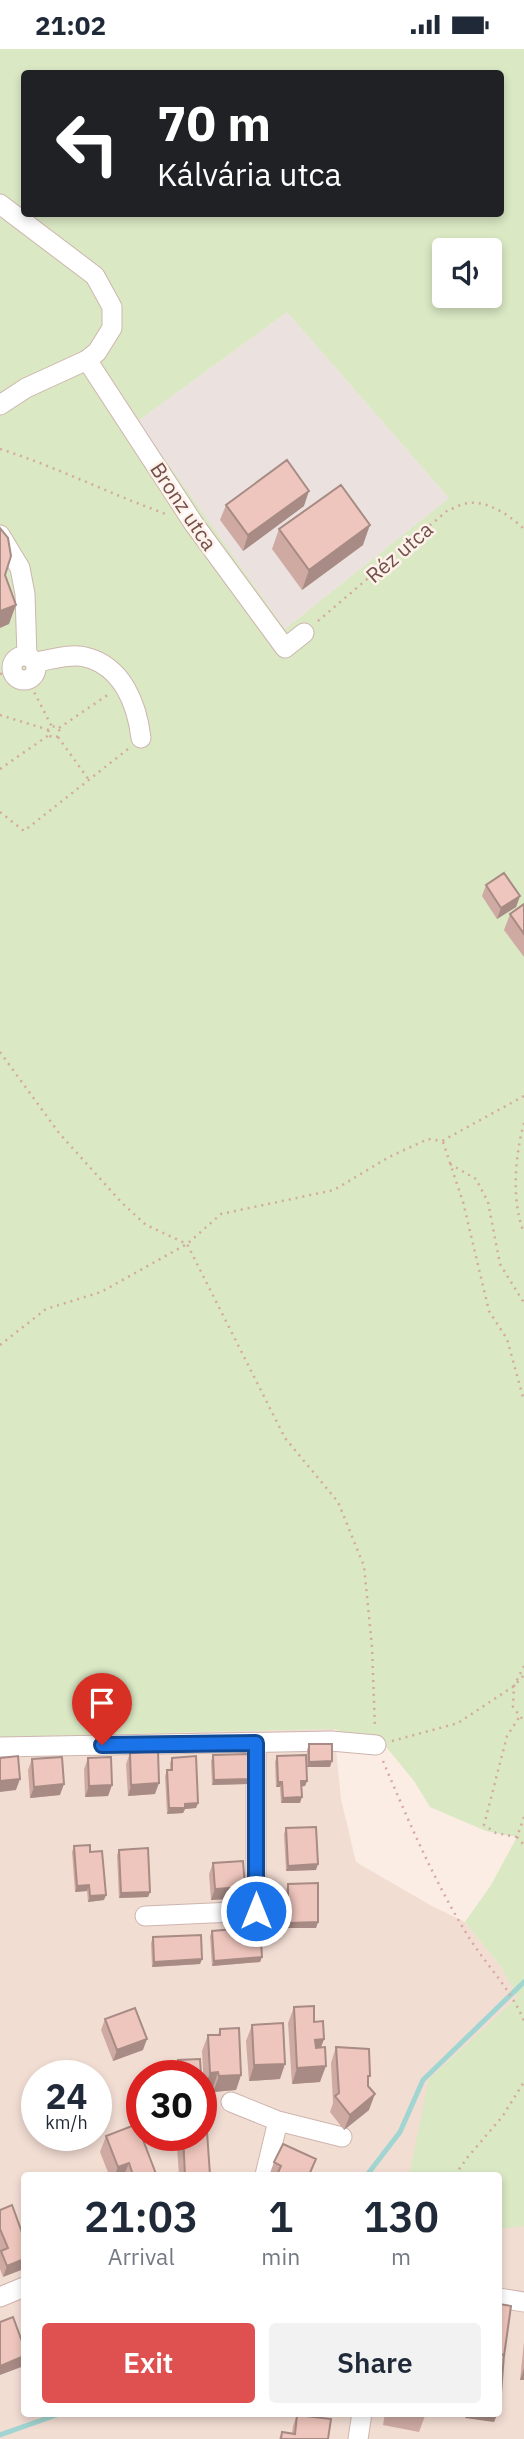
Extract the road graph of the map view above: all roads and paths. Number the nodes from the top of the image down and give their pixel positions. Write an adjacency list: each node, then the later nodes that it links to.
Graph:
1 (0, 204): 2 (street)
2 (87, 360): 3 (street); 5 (street, Bronz utca)
3 (0, 405)
4 (0, 449): 5 (path)
5 (194, 524): 8 (street, Bronz utca)
6 (524, 529): 8 (path, Réz utca)
7 (0, 535): 9 (street)
8 (304, 633)
9 (21, 669): 10 (street); 12 (path)
10 (124, 685): 13 (path); 16 (street)
11 (0, 715): 12 (path)
12 (50, 728): 13 (path); 14 (path)
13 (59, 728): 15 (path)
14 (49, 735): 15 (path); 17 (path)
15 (58, 737): 18 (path)
16 (141, 738): 18 (path)
17 (0, 769)
18 (89, 780): 19 (path)
19 (0, 812)
20 (0, 1052): 26 (path)
21 (524, 1097): 23 (path)
22 (524, 1123): 25 (path)
23 (442, 1141): 24 (path); 26 (path)
24 (450, 1164): 27 (path); 29 (path)
25 (524, 1233)
26 (187, 1244): 28 (path); 36 (path)
27 (524, 1303)
28 (0, 1345)
29 (524, 1401)
30 (524, 1666): 32 (path)
31 (524, 1675): 32 (path)
32 (514, 1686): 33 (path); 36 (path)
33 (520, 1716): 34 (path); 39 (path)
34 (524, 1721)
35 (256, 1743): 36 (street); 37 (street); 41 (street)
36 (376, 1745): 42 (path)
37 (0, 1747)
38 (524, 1817): 39 (path)
39 (517, 1837): 40 (path)
40 (524, 1845)
41 (145, 1916)
42 (524, 2021)
43 (524, 2082): 48 (path)
44 (231, 2102): 45 (street)
45 (278, 2121): 46 (street); 47 (street)
46 (342, 2137)
47 (266, 2172)
48 (457, 2172)
49 (21, 2288): 50 (street)
50 (0, 2297)
51 (502, 2298): 52 (street)
52 (524, 2302)
53 (361, 2417): 54 (street)
54 (358, 2439)

